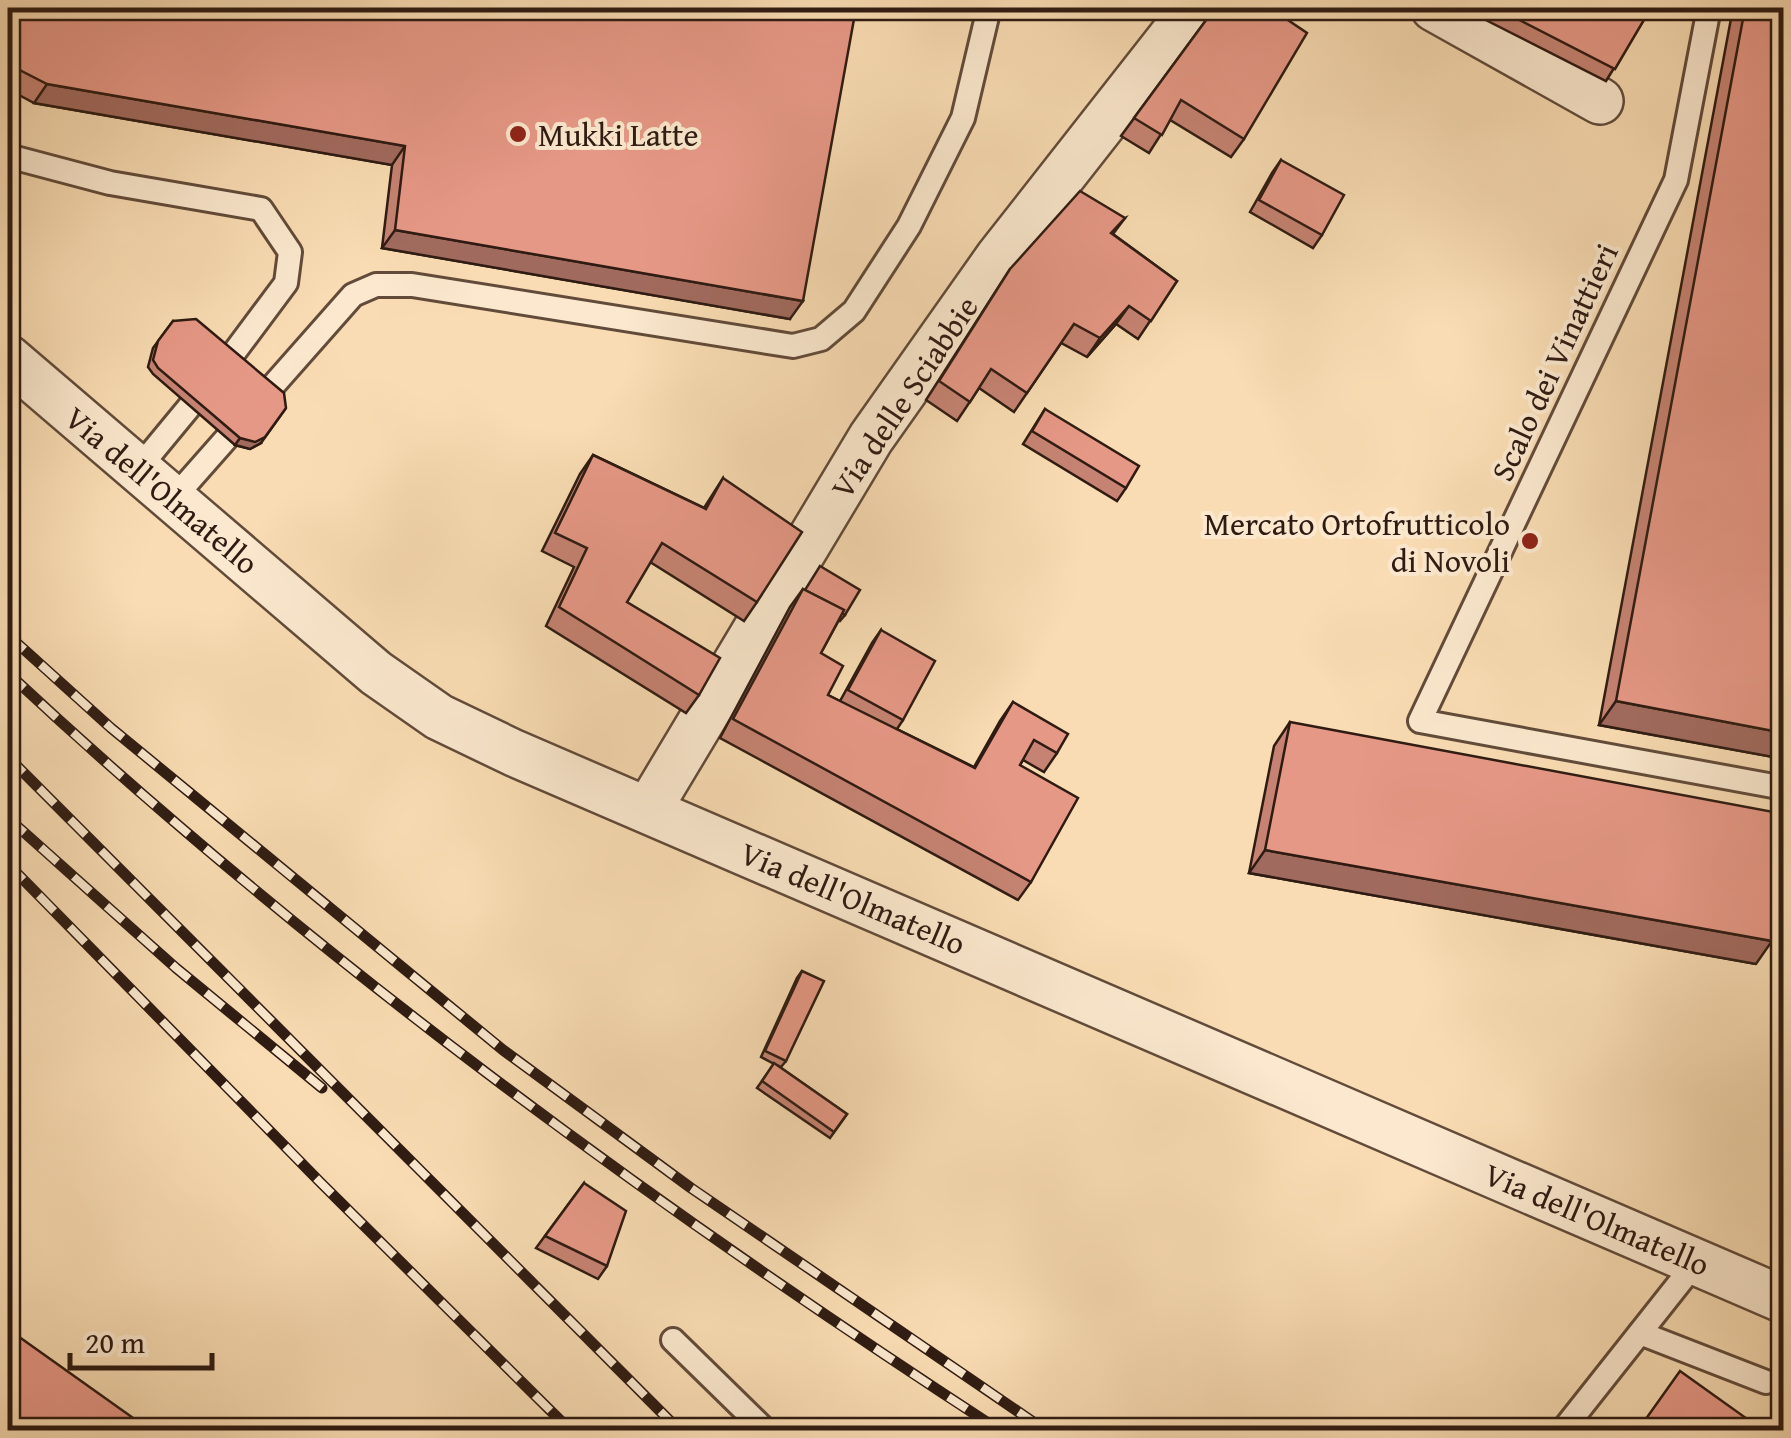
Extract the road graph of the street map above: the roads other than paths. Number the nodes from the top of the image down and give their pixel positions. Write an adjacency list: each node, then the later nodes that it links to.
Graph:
1 (989, 8): 9 (lane)
2 (1194, 8): 11 (street, Via delle Sciabbie)
3 (1434, 8): 5 (street)
4 (1709, 8): 10 (lane, Scalo dei Vinattieri)
5 (1600, 101)
6 (8, 156): 8 (lane)
7 (8, 358): 8 (street, Via dell'Olmatello)
8 (138, 470): 9 (street, Via dell'Olmatello)
9 (174, 499): 11 (street, Via dell'Olmatello)
10 (1784, 788)
11 (648, 810): 12 (street, Via dell'Olmatello)
12 (1696, 1262): 13 (street, Via dell'Olmatello); 14 (lane)
13 (1784, 1300)
14 (1640, 1333): 16 (lane); 18 (lane)
15 (673, 1340): 17 (lane)
16 (1766, 1382)
17 (765, 1430)
18 (1563, 1430)

